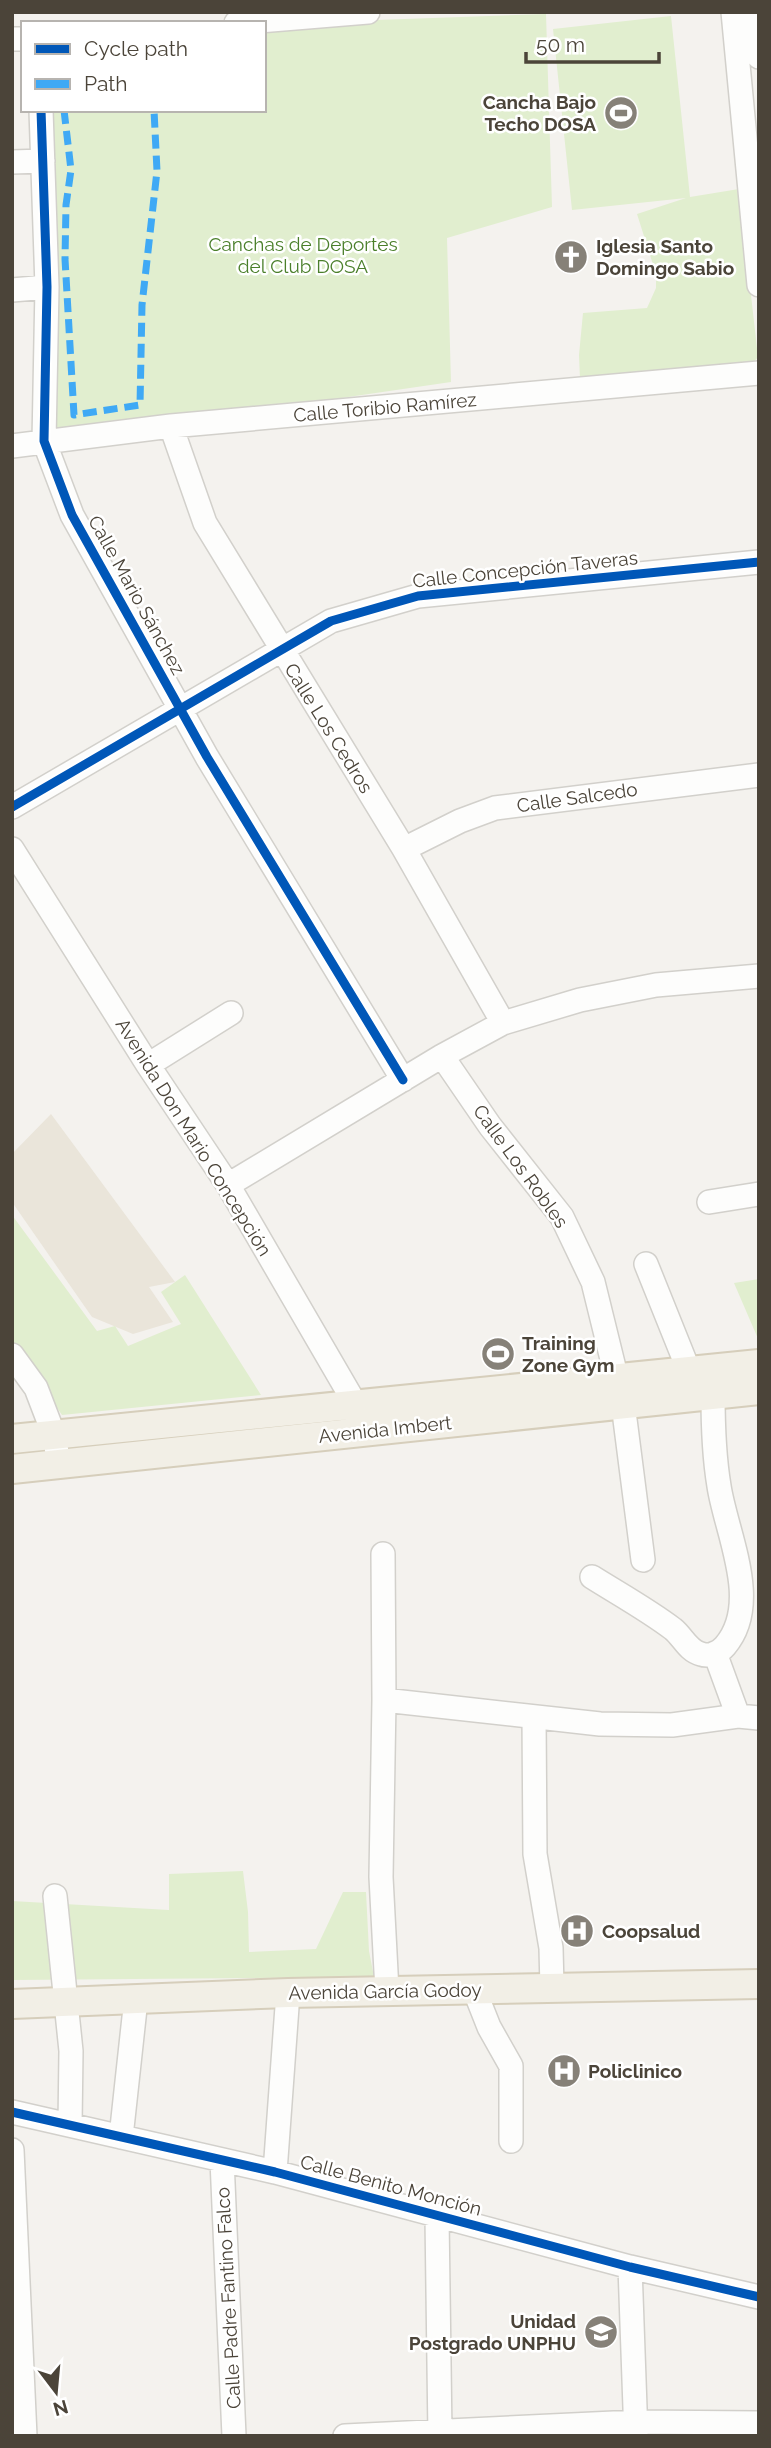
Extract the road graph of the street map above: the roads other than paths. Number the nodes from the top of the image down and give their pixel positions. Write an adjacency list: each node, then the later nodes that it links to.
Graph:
1 (368, 12): 4 (street)
2 (733, 12): 10 (street)
3 (752, 12): 6 (street)
4 (342, 14): 5 (street)
5 (260, 21)
6 (759, 57)
7 (41, 112): 8 (street, Calle Mario Sánchez)
8 (43, 161): 9 (street); 12 (street, Calle Mario Sánchez)
9 (12, 162)
10 (753, 162): 11 (street)
11 (759, 285)
12 (47, 288): 13 (street); 16 (street, Calle Mario Sánchez)
13 (12, 289)
14 (759, 373): 15 (street, Calle Toribio Ramírez)
15 (171, 426): 16 (street, Calle Toribio Ramírez); 19 (street, Calle Los Cedros)
16 (44, 440): 17 (street, Calle Toribio Ramírez); 20 (street, Calle Mario Sánchez)
17 (12, 446)
18 (759, 562): 19 (street, Calle Concepción Taveras)
19 (282, 651): 20 (street, Calle Concepción Taveras); 24 (street, Calle Los Cedros)
20 (180, 709): 22 (street, Calle Concepción Taveras); 30 (street, Calle Mario Sánchez)
21 (759, 775): 24 (street, Calle Salcedo)
22 (12, 807)
23 (12, 849): 29 (street, Avenida Don Mario Concepción)
24 (404, 849): 27 (street, Calle Los Cedros)
25 (759, 976): 27 (street)
26 (231, 1013): 29 (street)
27 (503, 1023): 28 (street)
28 (442, 1056): 30 (street); 39 (street, Calle Los Robles)
29 (148, 1065): 31 (street, Avenida Don Mario Concepción)
30 (403, 1080): 31 (street)
31 (228, 1185): 41 (street, Avenida Don Mario Concepción)
32 (759, 1194): 33 (street)
33 (709, 1202)
34 (646, 1264): 37 (street)
35 (12, 1355): 43 (street)
36 (759, 1364): 37 (main road, Avenida Imbert)
37 (689, 1371): 39 (main road, Avenida Imbert)
38 (759, 1390): 40 (main road, Avenida Imbert)
39 (620, 1391): 40 (main road, Avenida Imbert); 41 (main road, Avenida Imbert); 42 (main road, Avenida Imbert); 48 (street, Calle Los Robles)
40 (713, 1395): 50 (street)
41 (355, 1405): 42 (street, Avenida Don Mario Concepción); 43 (main road, Avenida Imbert)
42 (360, 1432): 45 (main road, Avenida Imbert)
43 (54, 1435): 44 (main road, Avenida Imbert); 45 (street)
44 (12, 1439)
45 (60, 1464): 46 (main road, Avenida Imbert)
46 (12, 1469)
47 (383, 1554): 51 (street)
48 (643, 1560)
49 (592, 1577): 50 (street)
50 (715, 1653): 53 (street)
51 (384, 1700): 52 (street); 58 (street)
52 (534, 1717): 53 (street); 56 (street)
53 (749, 1717)
54 (55, 1896): 61 (street)
55 (759, 1984): 56 (main road, Avenida García Godoy)
56 (552, 1988): 57 (main road, Avenida García Godoy)
57 (474, 1989): 58 (main road, Avenida García Godoy); 66 (street)
58 (387, 1991): 59 (main road, Avenida García Godoy)
59 (288, 1993): 60 (main road, Avenida García Godoy); 69 (street)
60 (136, 1999): 61 (main road, Avenida García Godoy); 65 (street)
61 (65, 2002): 62 (main road, Avenida García Godoy); 64 (street)
62 (12, 2004)
63 (12, 2112): 64 (street, Calle Benito Monción)
64 (70, 2125): 65 (street, Calle Benito Monción)
65 (121, 2137): 68 (street, Calle Benito Monción)
66 (511, 2141)
67 (12, 2150): 76 (street)
68 (222, 2160): 69 (street, Calle Benito Monción); 77 (street, Calle Padre Fantino Falco)
69 (275, 2172): 70 (street, Calle Benito Monción)
70 (437, 2217): 71 (street, Calle Benito Monción); 75 (street)
71 (630, 2267): 72 (street, Calle Benito Monción); 74 (street)
72 (759, 2297)
73 (759, 2423): 74 (street)
74 (635, 2429): 75 (street)
75 (440, 2434): 78 (street)
76 (25, 2436)
77 (234, 2436)
78 (345, 2436)

